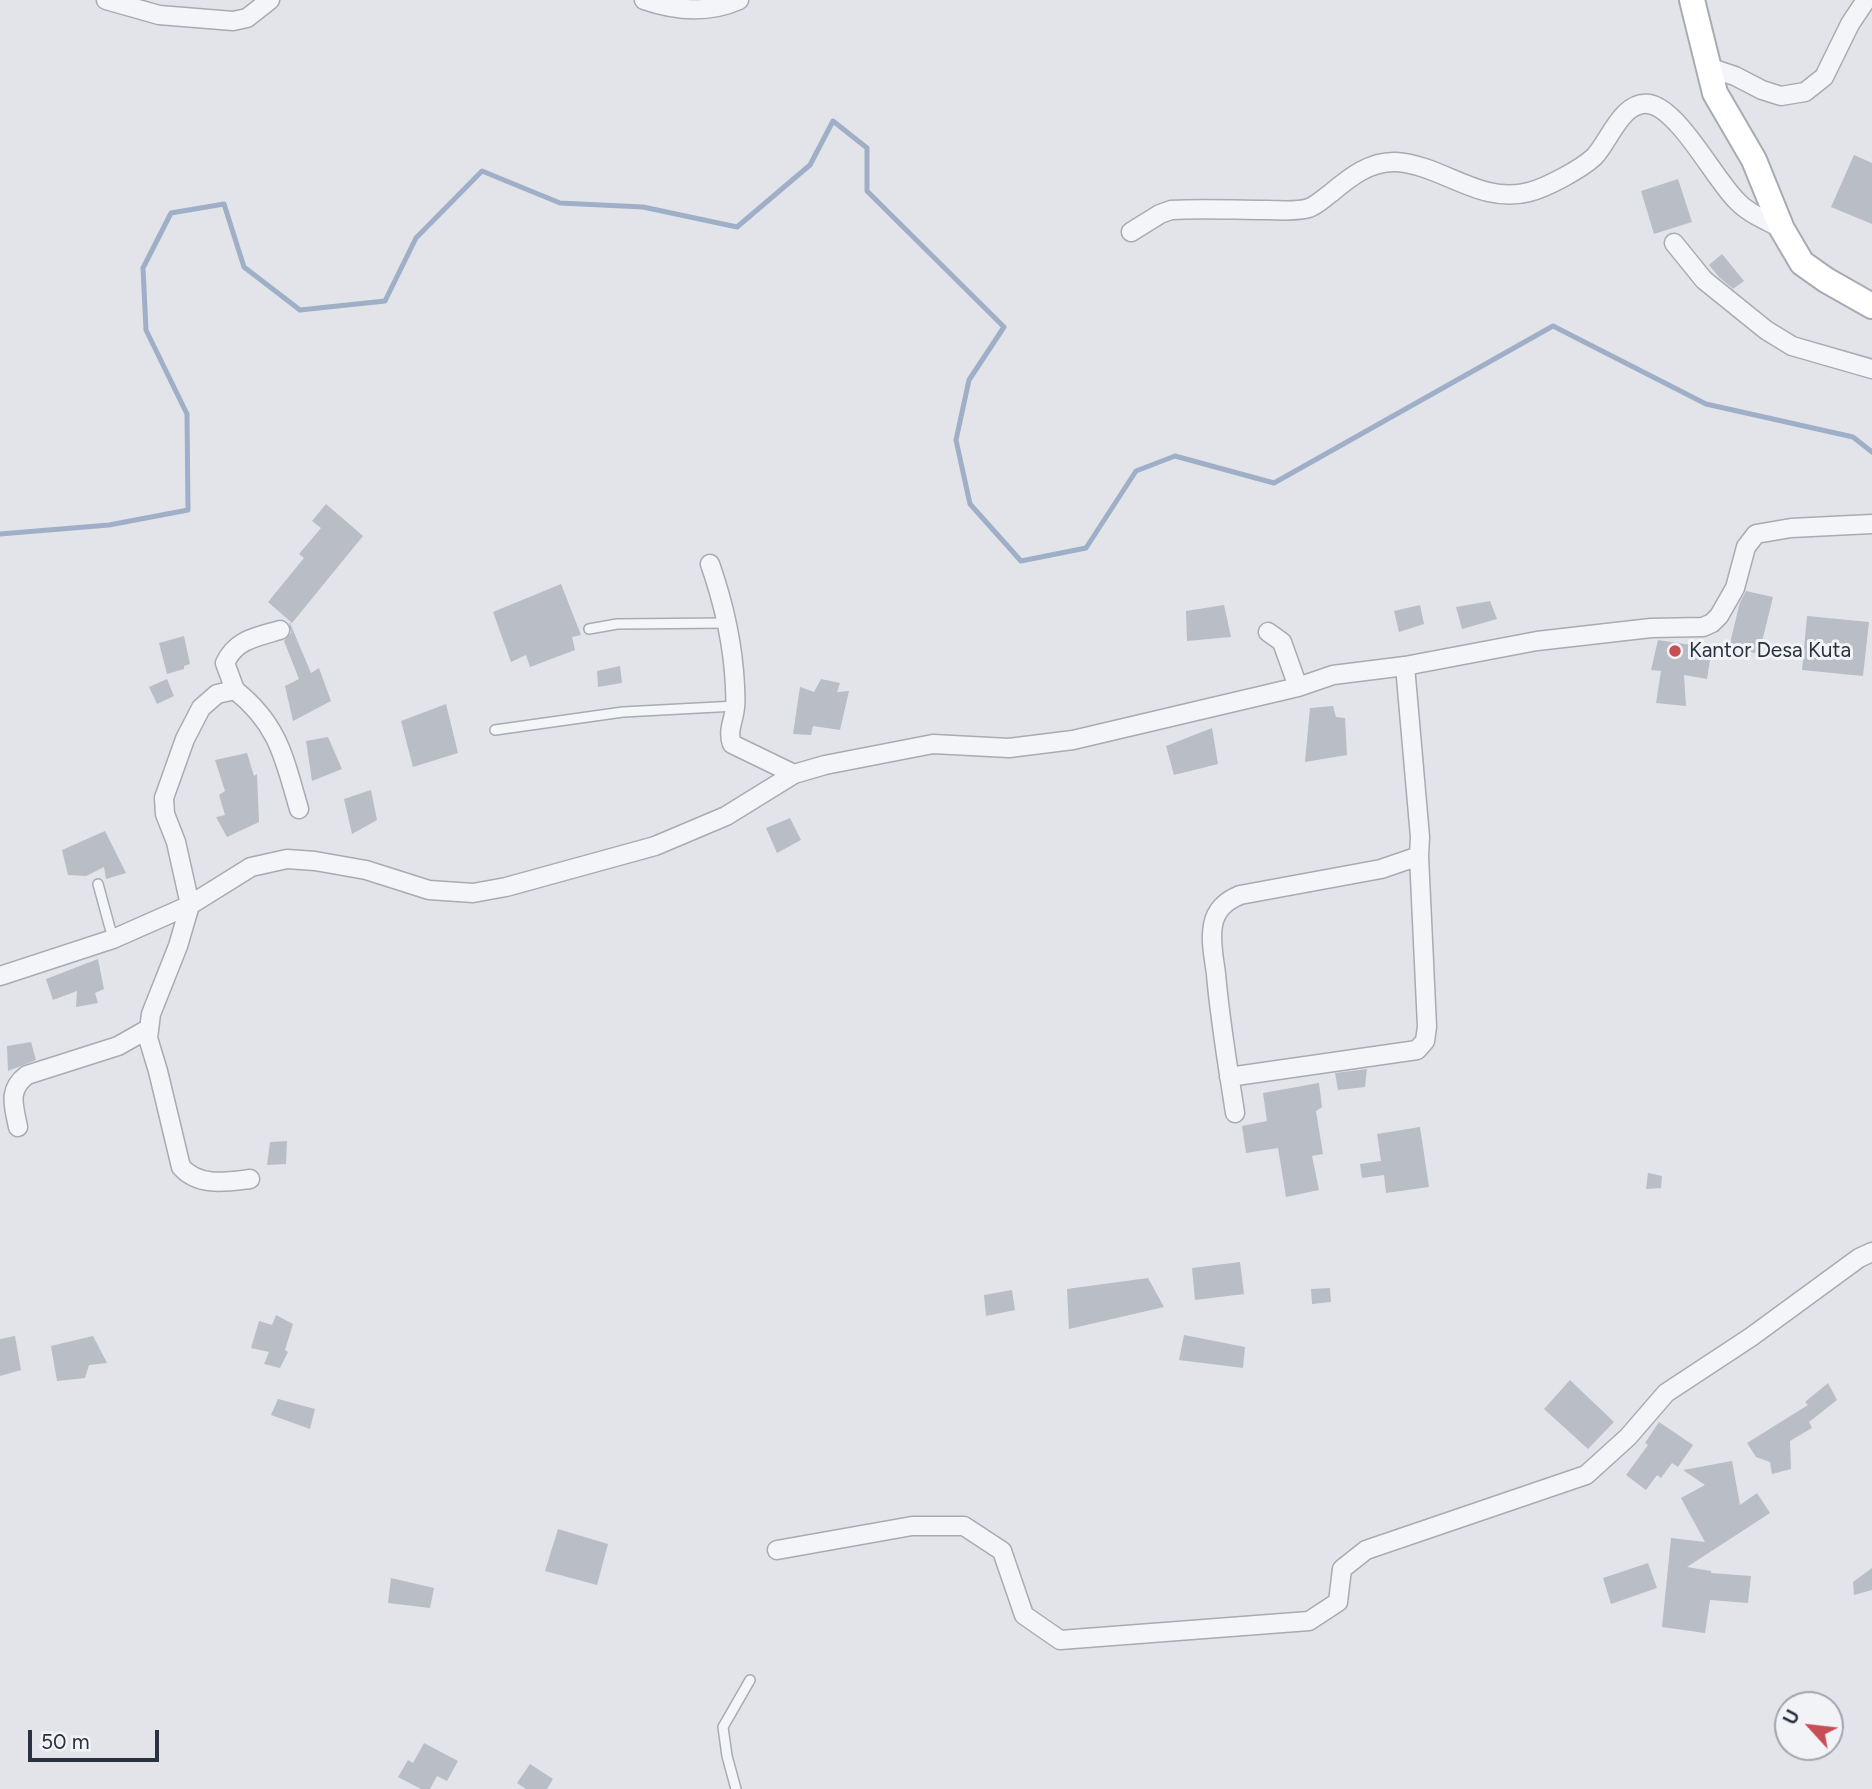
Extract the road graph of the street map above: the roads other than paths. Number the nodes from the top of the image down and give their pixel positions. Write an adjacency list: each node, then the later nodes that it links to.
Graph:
1 (106, 0): 2 (street)
2 (270, 0)
3 (644, 0): 4 (street)
4 (739, 0)
5 (1692, 0): 7 (main road)
6 (1866, 0): 7 (street)
7 (1709, 67): 8 (main road)
8 (1782, 229): 9 (street); 11 (main road)
9 (1131, 232)
10 (1675, 243): 12 (street)
11 (1872, 306)
12 (1872, 369)
13 (1872, 524): 19 (street)
14 (710, 564): 15 (street)
15 (728, 623): 16 (lane); 22 (street)
16 (589, 629)
17 (280, 630): 21 (street)
18 (1268, 632): 20 (street)
19 (1405, 666): 20 (street); 26 (street)
20 (1298, 687): 24 (street)
21 (235, 690): 25 (street); 28 (street)
22 (736, 706): 23 (lane); 24 (street)
23 (495, 730)
24 (794, 774): 28 (street)
25 (299, 809)
26 (1419, 856): 32 (street); 32 (street)
27 (98, 884): 29 (lane)
28 (190, 905): 29 (street); 31 (street)
29 (113, 939): 30 (street)
30 (0, 976)
31 (148, 1029): 34 (street); 35 (street)
32 (1229, 1077): 33 (street)
33 (1235, 1113)
34 (18, 1127)
35 (250, 1179)
36 (1872, 1252): 37 (street)
37 (777, 1550)
38 (750, 1680): 39 (lane)
39 (736, 1789)

